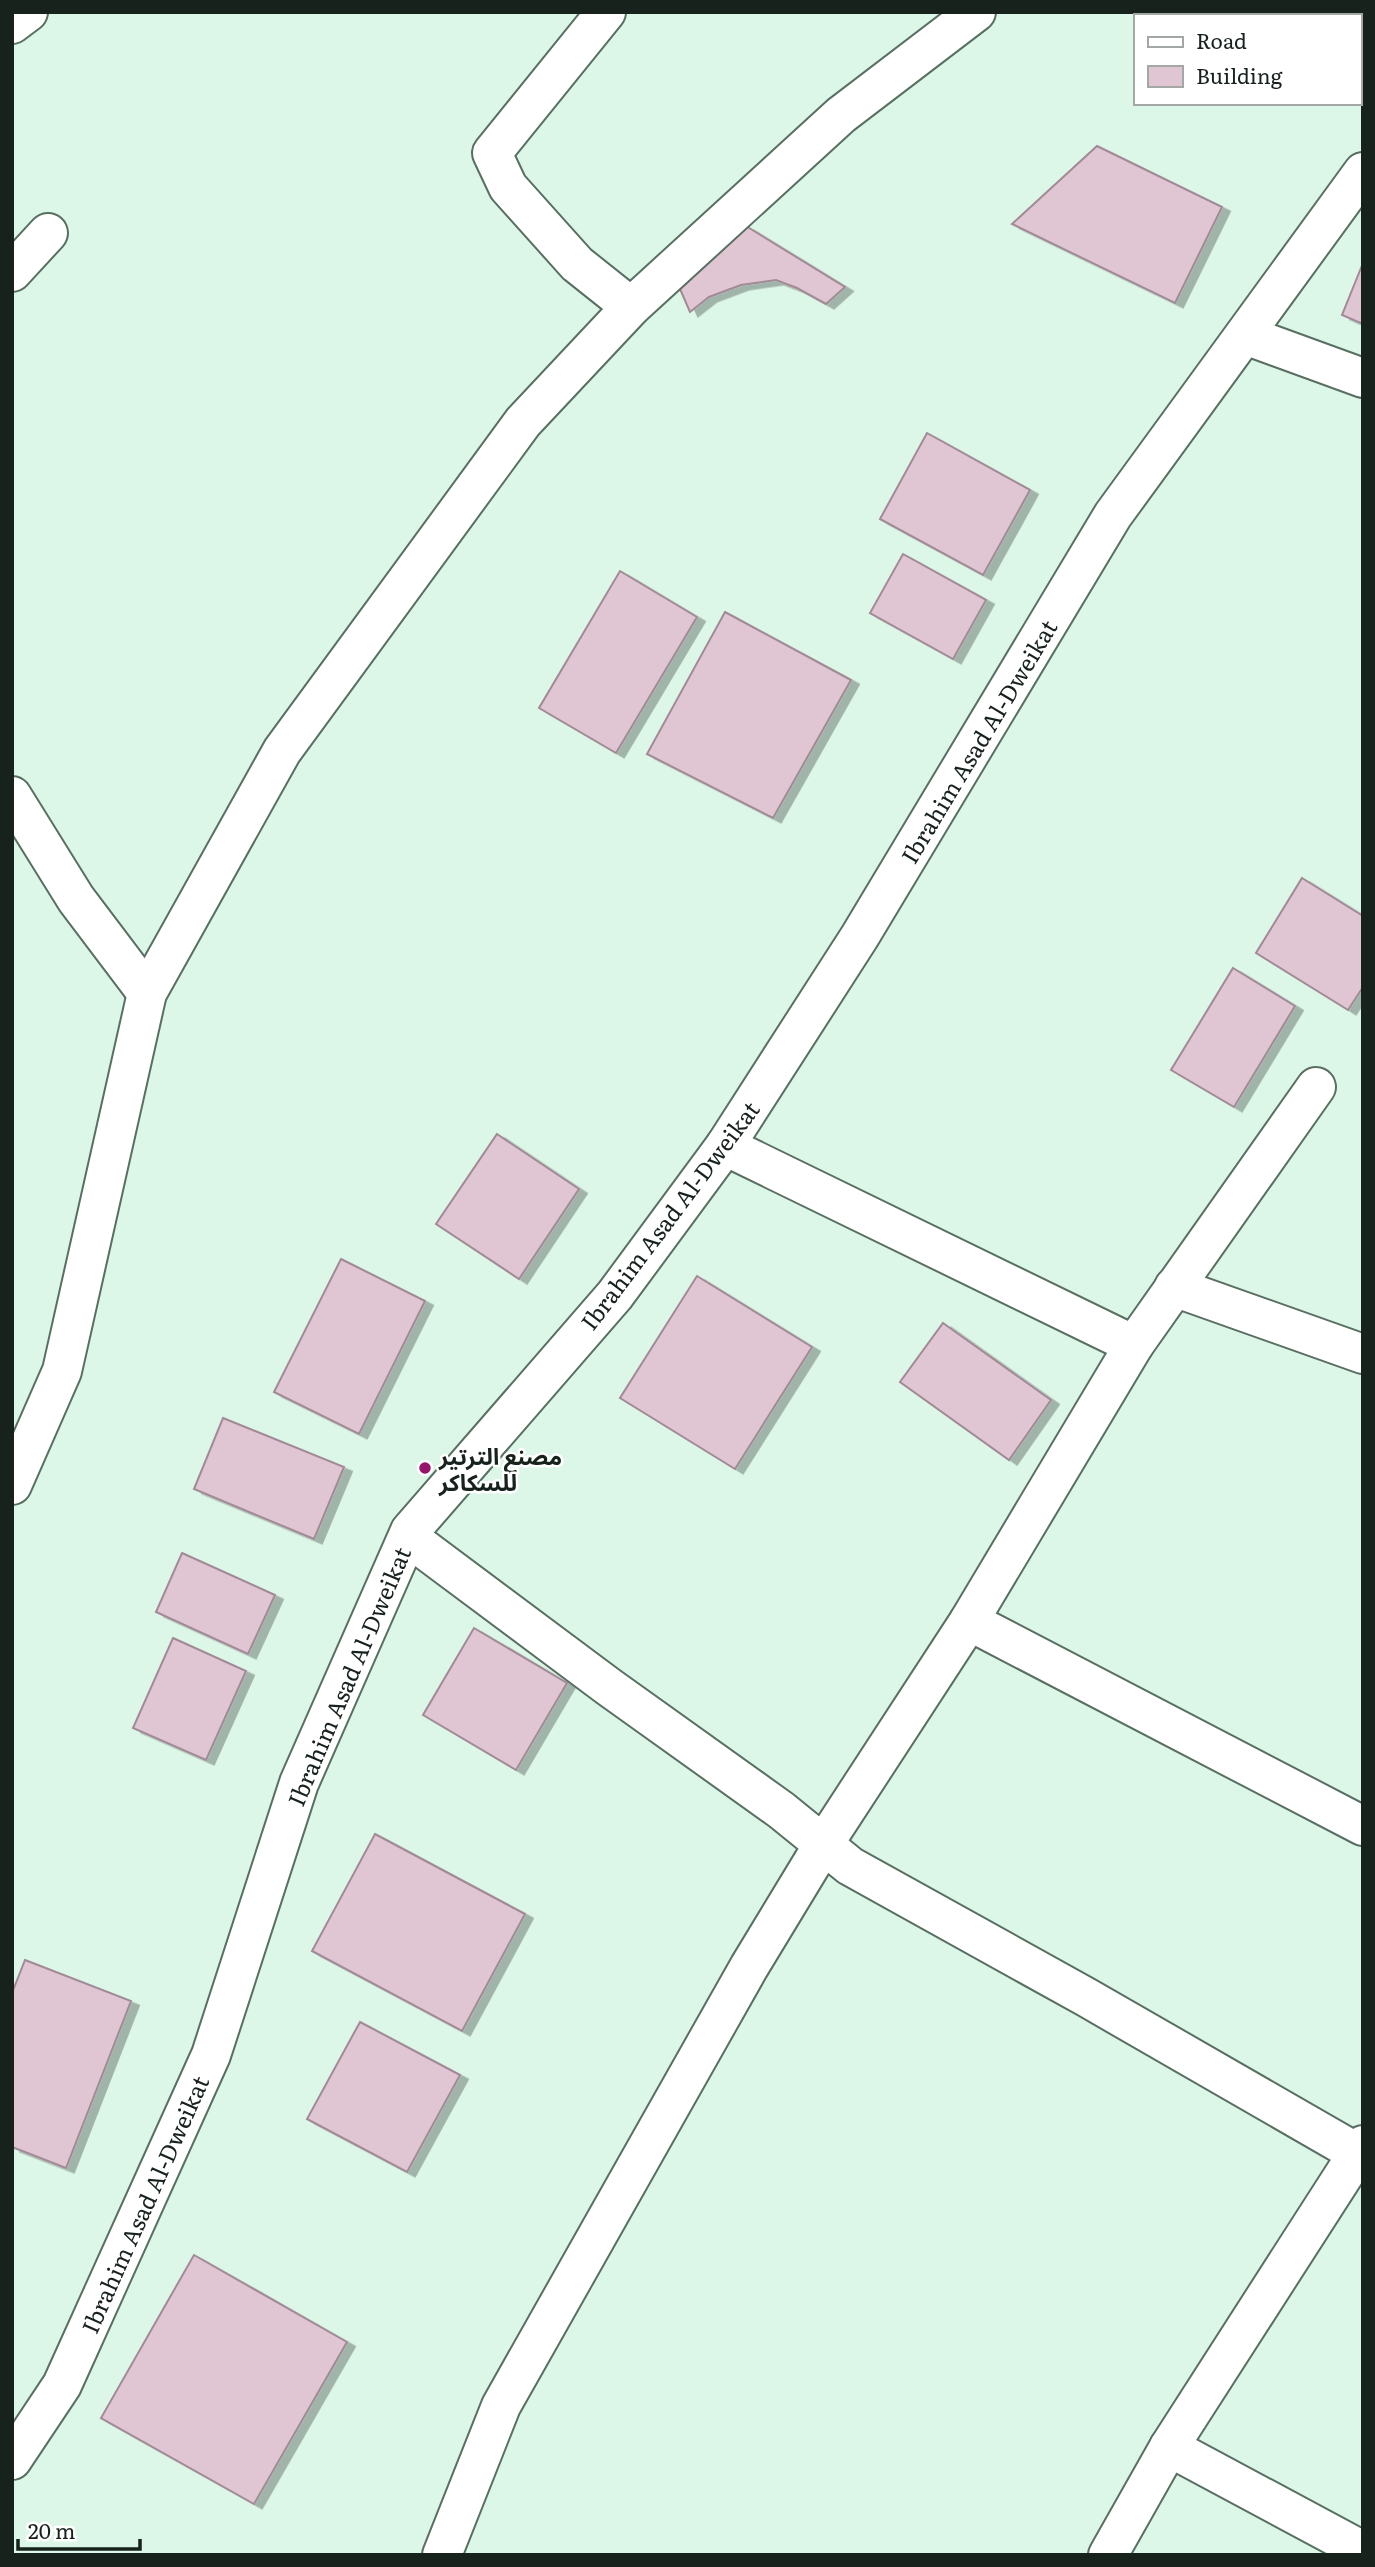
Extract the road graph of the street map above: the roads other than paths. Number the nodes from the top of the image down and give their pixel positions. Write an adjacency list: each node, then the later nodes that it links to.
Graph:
1 (28, 12): 4 (street)
2 (606, 12): 8 (street)
3 (976, 12): 8 (street)
4 (12, 24)
5 (1363, 173): 9 (street, Ibrahim Asad Al-Dweikat)
6 (48, 233): 7 (street)
7 (12, 272)
8 (631, 307): 12 (street)
9 (1245, 335): 10 (street); 14 (street, Ibrahim Asad Al-Dweikat)
10 (1363, 377)
11 (12, 796): 12 (street)
12 (147, 993): 18 (street)
13 (1316, 1087): 15 (street)
14 (725, 1146): 16 (street); 19 (street, Ibrahim Asad Al-Dweikat)
15 (1174, 1287): 16 (street); 17 (street)
16 (1134, 1345): 20 (street)
17 (1363, 1354)
18 (12, 1485)
19 (408, 1537): 22 (street); 25 (street, Ibrahim Asad Al-Dweikat)
20 (968, 1621): 21 (street); 22 (street)
21 (1363, 1826)
22 (823, 1845): 23 (street); 27 (street)
23 (1360, 2149): 24 (street)
24 (1169, 2447): 26 (street); 28 (street)
25 (12, 2460)
26 (1363, 2551)
27 (442, 2555)
28 (1108, 2555)

